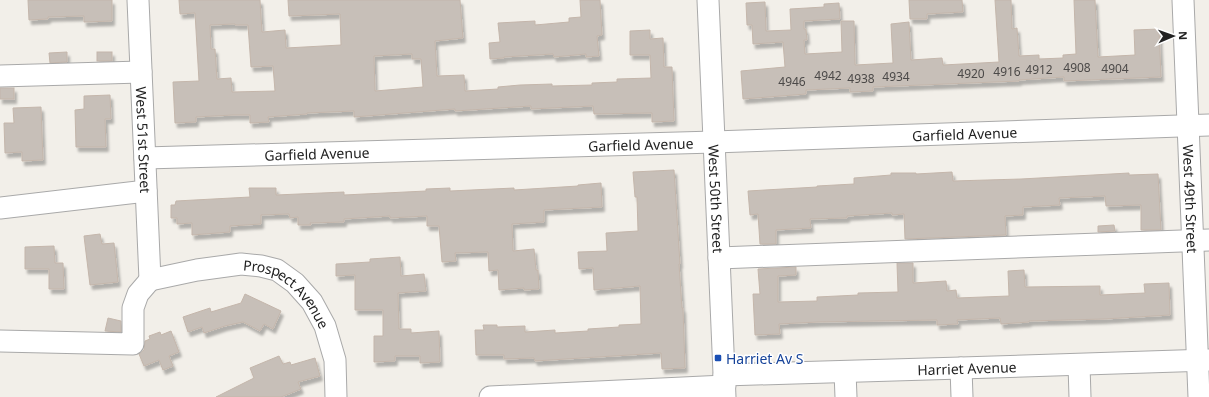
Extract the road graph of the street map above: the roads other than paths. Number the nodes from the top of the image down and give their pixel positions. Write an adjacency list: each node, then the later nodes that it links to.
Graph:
1 (138, 0): 4 (street, West 51st Street)
2 (708, 0): 8 (street, West 50th Street)
3 (1182, 0): 7 (street, West 49th Street)
4 (141, 72): 5 (street); 9 (street, West 51st Street)
5 (0, 76)
6 (1209, 125): 7 (street, Garfield Avenue)
7 (1188, 126): 8 (street, Garfield Avenue); 12 (street, West 49th Street)
8 (714, 142): 9 (street, Garfield Avenue); 13 (street, West 50th Street)
9 (144, 158): 10 (street, West 51st Street)
10 (146, 192): 11 (street); 14 (street, West 51st Street)
11 (0, 208)
12 (1201, 241): 13 (street); 16 (street, West 49th Street)
13 (718, 258): 20 (street, West 50th Street)
14 (150, 280): 15 (street); 21 (street, Prospect Avenue)
15 (0, 341)
16 (1203, 360): 17 (street, Harriet Avenue); 26 (street, West 49th Street)
17 (1079, 365): 18 (street, Harriet Avenue); 25 (street)
18 (961, 368): 19 (street, Harriet Avenue); 24 (street)
19 (845, 372): 20 (street, Harriet Avenue); 23 (street)
20 (725, 386): 22 (street, Harriet Avenue)
21 (336, 397)
22 (490, 397)
23 (846, 397)
24 (962, 397)
25 (1080, 397)
26 (1199, 397)

